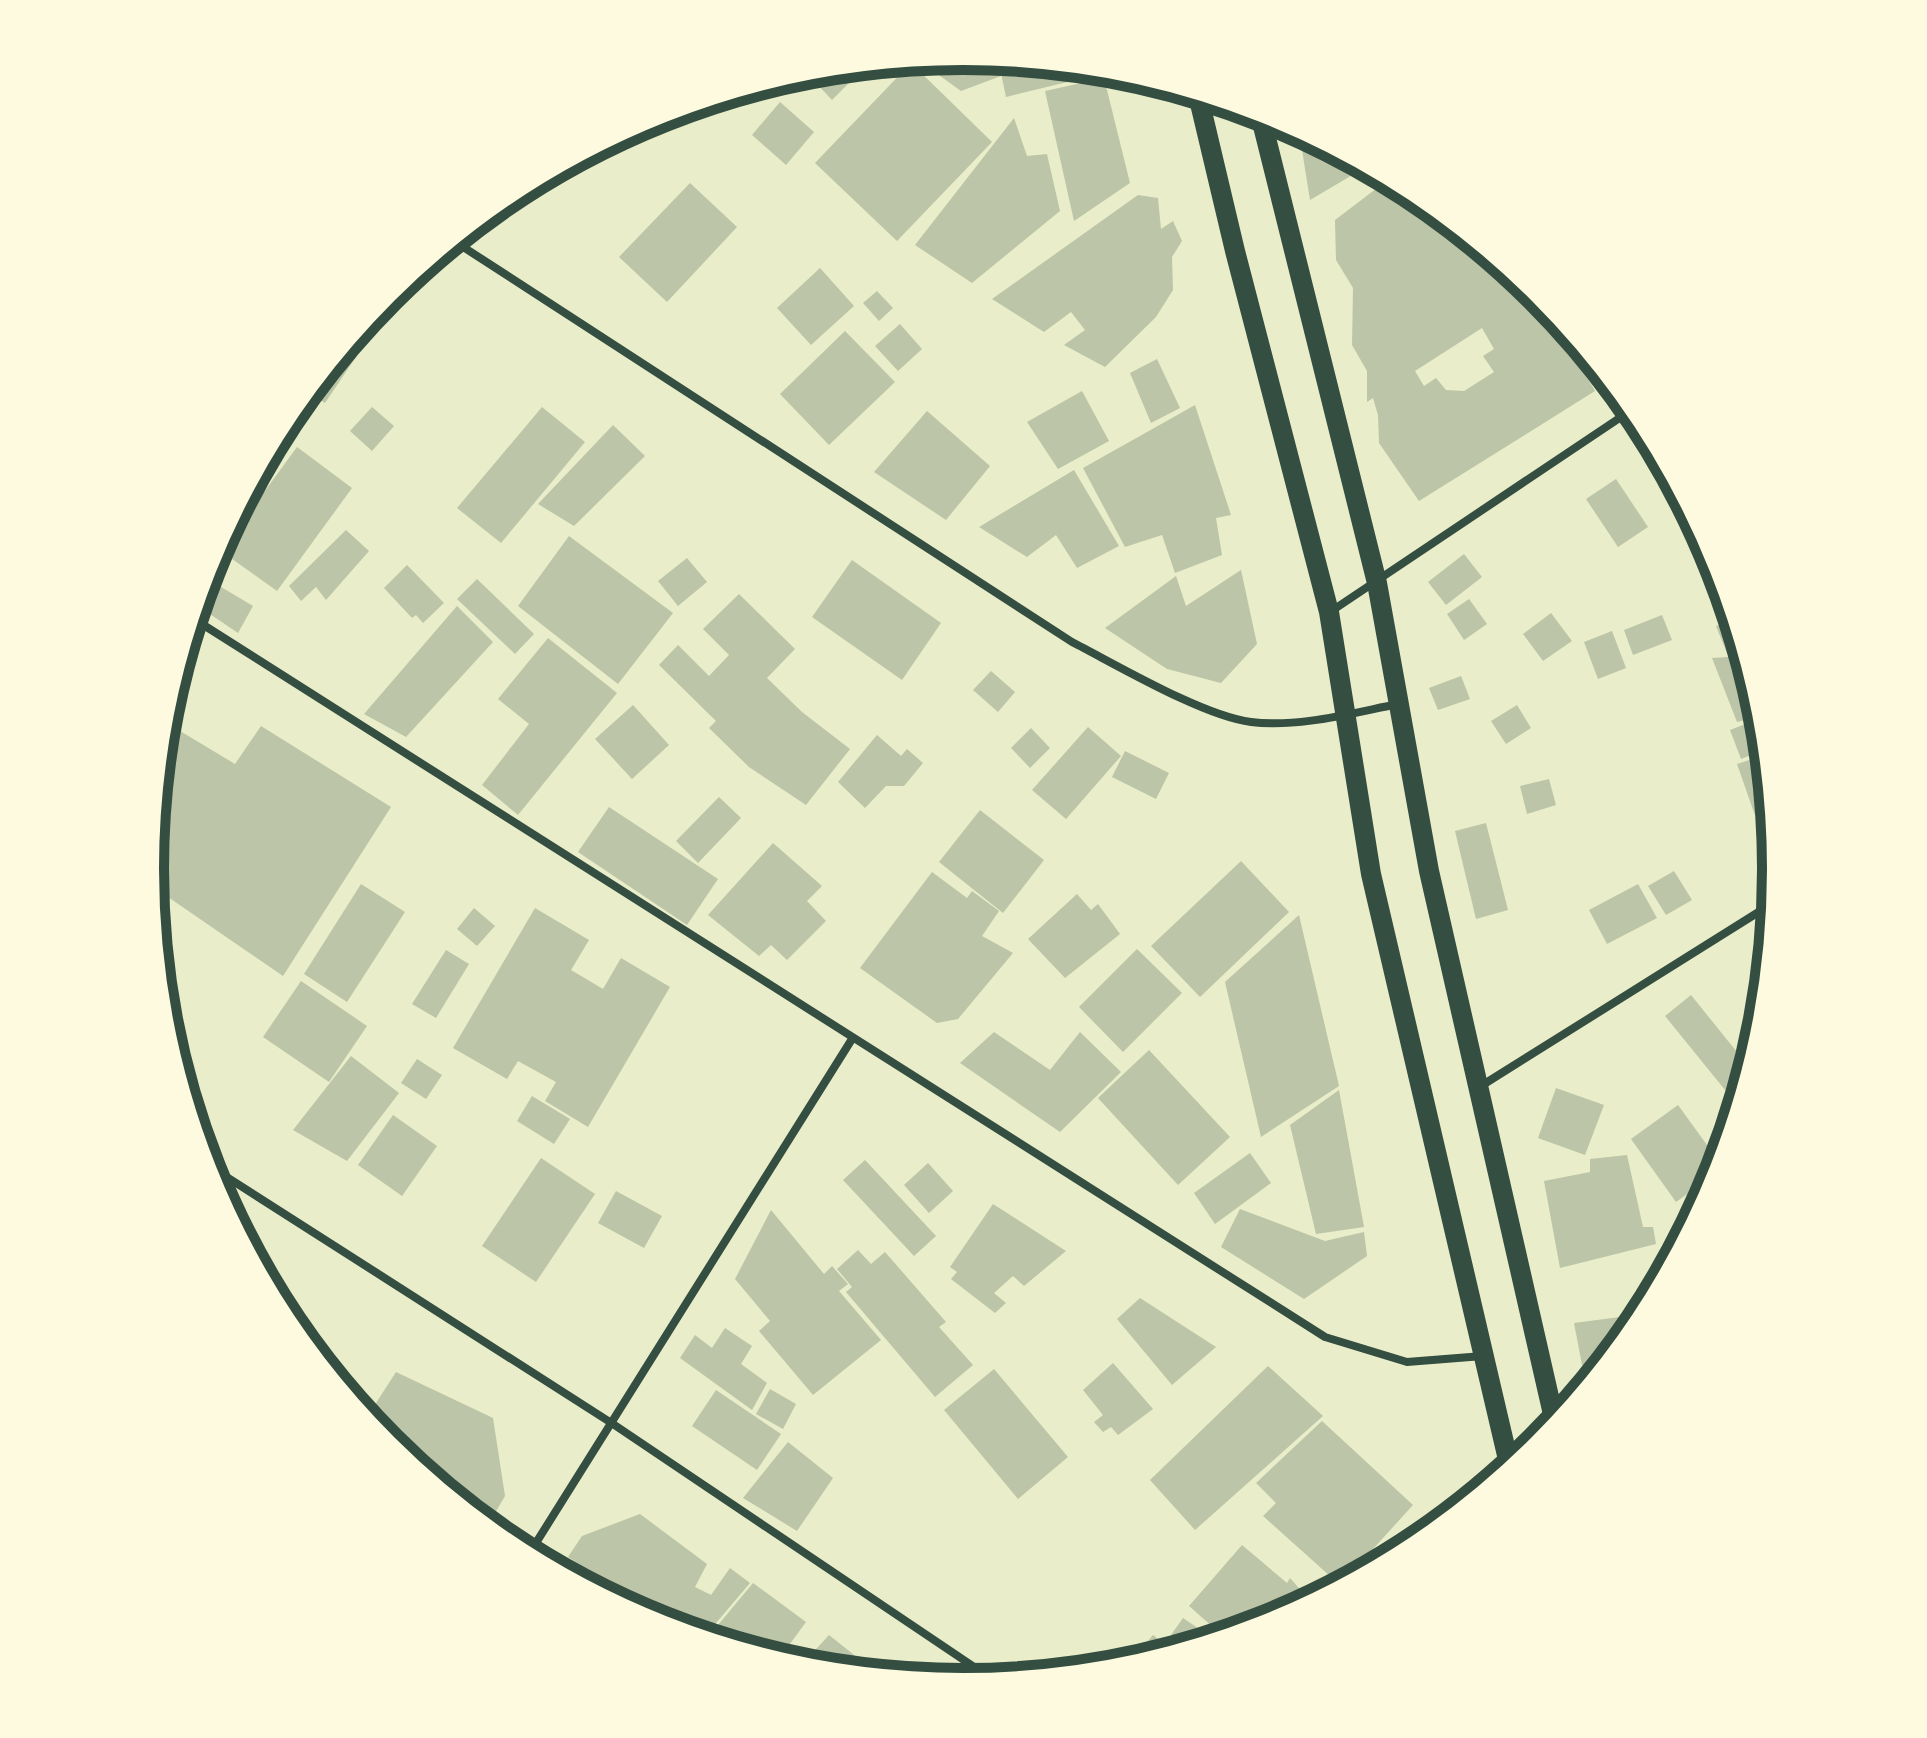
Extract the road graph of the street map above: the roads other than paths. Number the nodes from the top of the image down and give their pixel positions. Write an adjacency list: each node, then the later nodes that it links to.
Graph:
1 (1201, 106): 6 (main road)
2 (1264, 129): 5 (main road)
3 (463, 247): 9 (street)
4 (1622, 417): 5 (street)
5 (1377, 583): 6 (street); 8 (main road)
6 (1329, 612): 9 (main road)
7 (203, 625): 11 (street)
8 (1398, 704): 9 (street); 12 (main road)
9 (1344, 715): 14 (main road)
10 (1761, 910): 12 (street)
11 (852, 1039): 14 (street); 16 (street)
12 (1480, 1087): 15 (main road)
13 (226, 1176): 16 (street)
14 (1483, 1356): 17 (main road)
15 (1552, 1409)
16 (613, 1424): 18 (street); 19 (street)
17 (1507, 1454)
18 (536, 1543)
19 (975, 1668)

